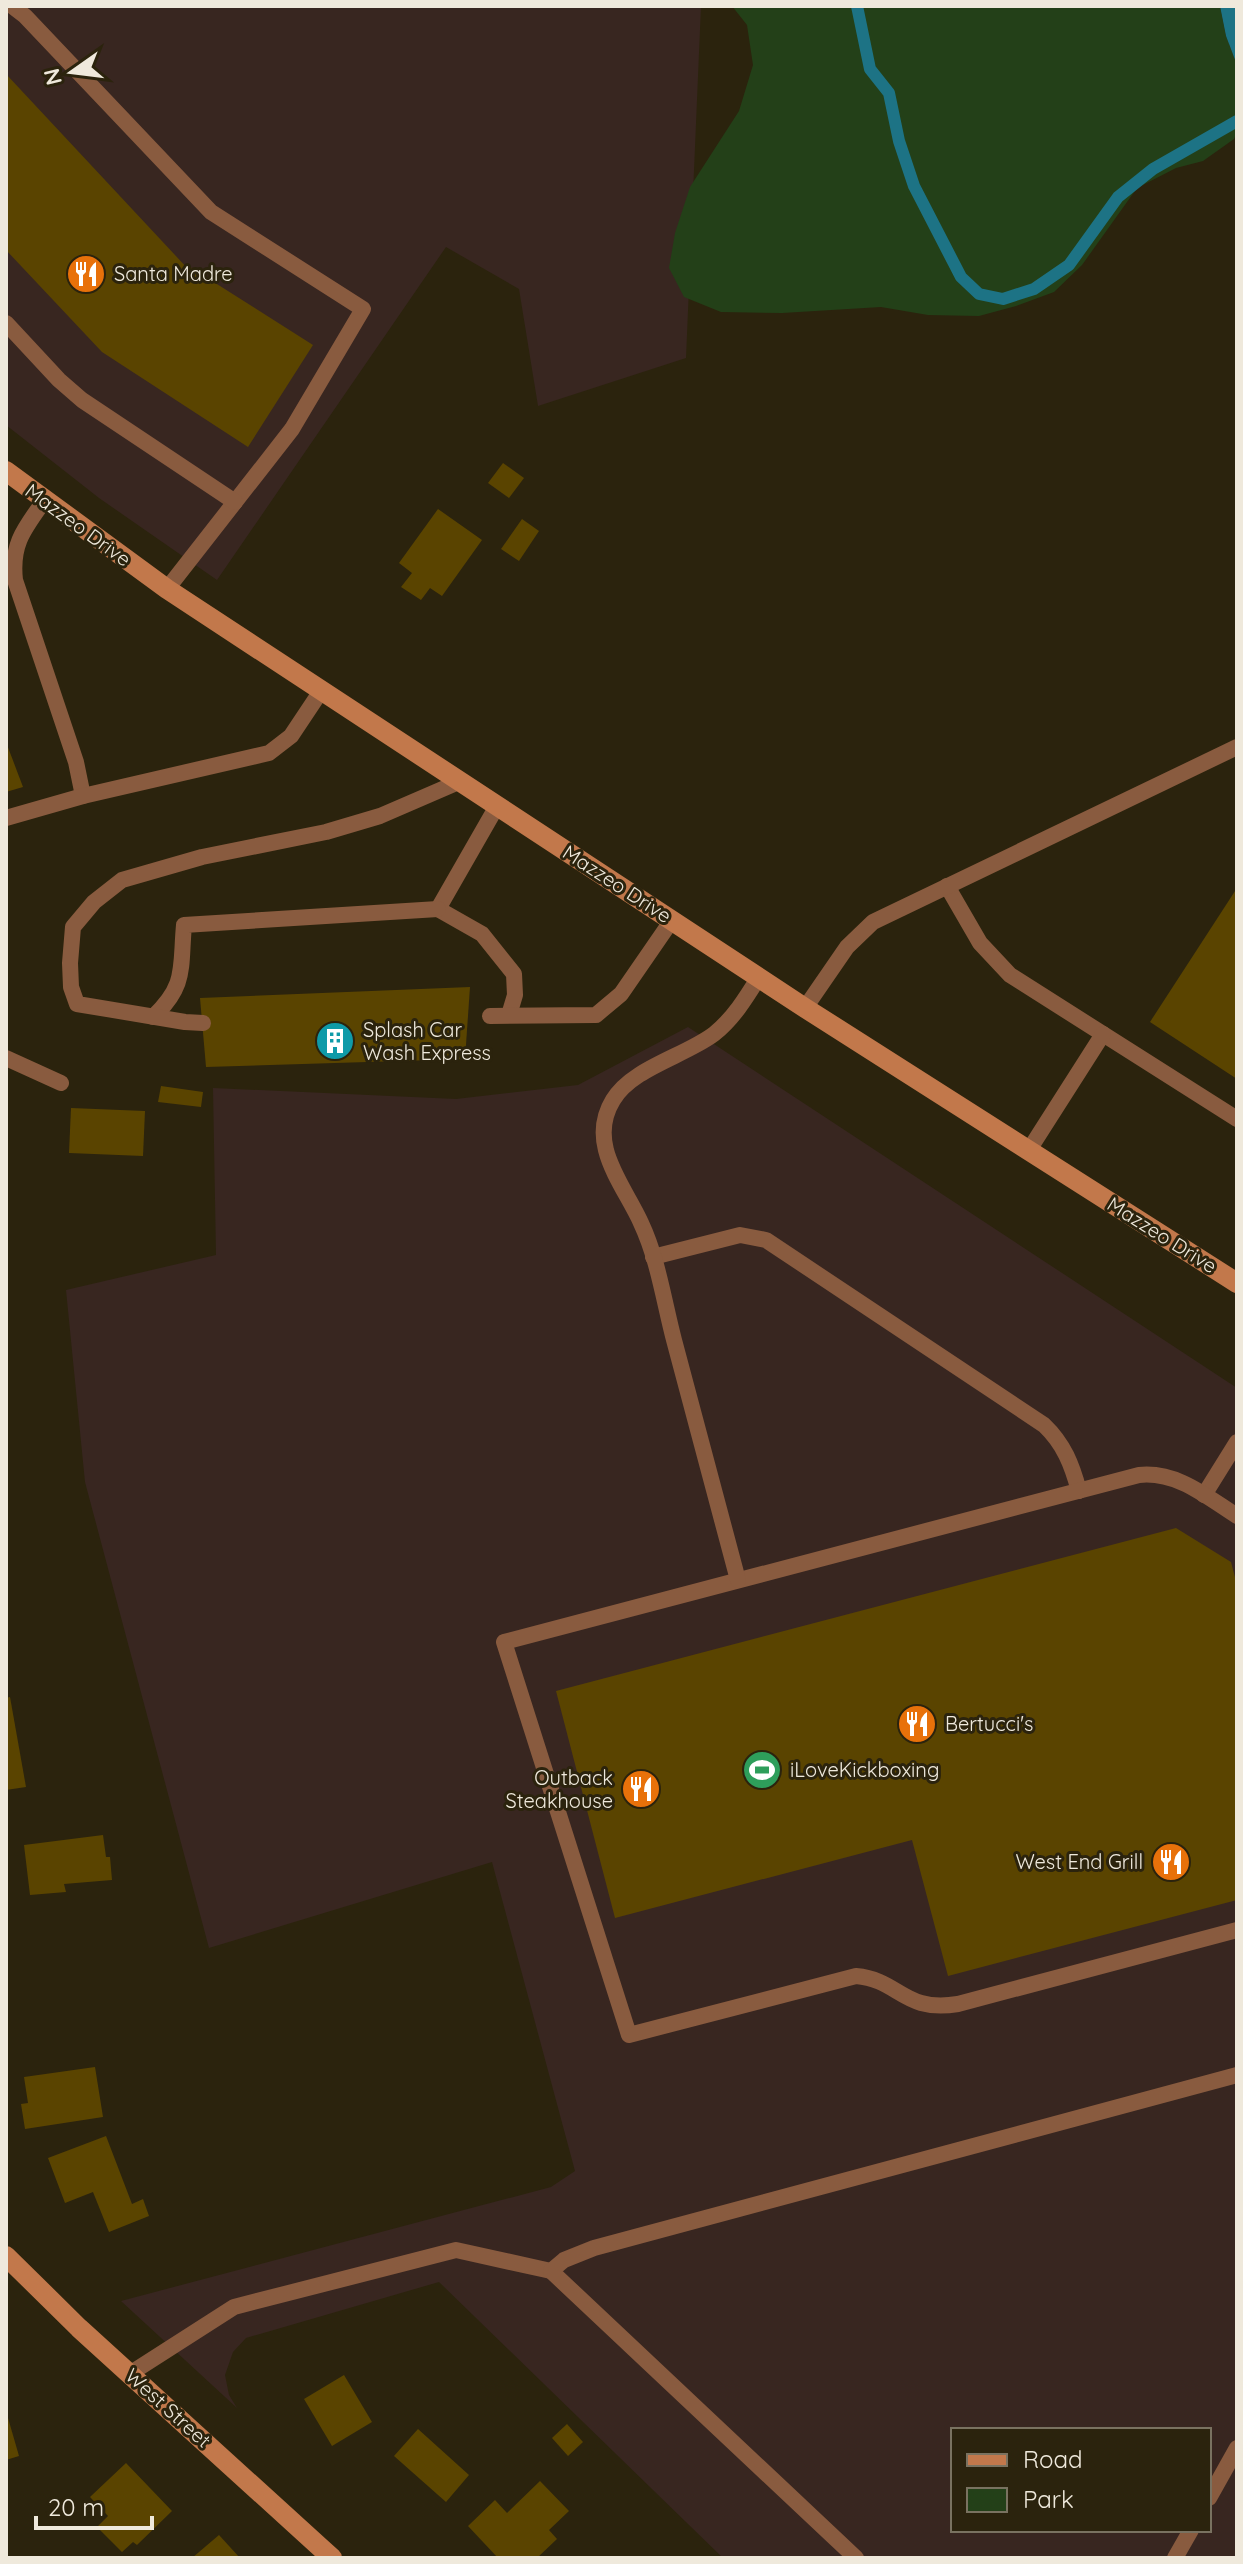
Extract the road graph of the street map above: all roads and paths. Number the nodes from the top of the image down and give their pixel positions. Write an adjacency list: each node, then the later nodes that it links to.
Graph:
1 (12, 6): 5 (lane)
2 (6, 323): 5 (lane)
3 (6, 471): 4 (main road, Mazzeo Drive)
4 (44, 501): 6 (main road, Mazzeo Drive); 10 (lane)
5 (235, 502): 6 (lane)
6 (167, 589): 7 (main road, Mazzeo Drive)
7 (321, 691): 9 (main road, Mazzeo Drive); 10 (lane)
8 (1237, 747): 13 (lane)
9 (461, 781): 11 (main road, Mazzeo Drive); 20 (lane)
10 (83, 796): 12 (lane)
11 (497, 806): 14 (lane); 15 (main road, Mazzeo Drive)
12 (6, 818)
13 (947, 886): 17 (lane); 22 (lane)
14 (438, 909): 18 (lane); 20 (lane)
15 (672, 920): 16 (main road, Mazzeo Drive); 18 (lane)
16 (759, 977): 17 (main road, Mazzeo Drive); 27 (lane)
17 (805, 1008): 26 (main road, Mazzeo Drive)
18 (509, 1015): 19 (lane)
19 (490, 1016)
20 (153, 1017): 21 (lane)
21 (203, 1023)
22 (1103, 1034): 25 (lane); 26 (lane)
23 (6, 1058): 24 (lane)
24 (61, 1083)
25 (1237, 1119)
26 (1029, 1150): 28 (main road, Mazzeo Drive)
27 (653, 1257): 30 (lane); 33 (lane)
28 (1237, 1283)
29 (1237, 1442): 31 (lane)
30 (1079, 1491): 31 (lane); 33 (lane)
31 (1204, 1495): 32 (lane)
32 (1237, 1516)
33 (738, 1580): 34 (lane)
34 (1237, 1930)
35 (1237, 2075): 37 (lane)
36 (7, 2258): 38 (main road, West Street)
37 (551, 2271): 38 (lane); 43 (lane)
38 (131, 2373): 42 (main road, West Street)
39 (1237, 2448): 40 (lane)
40 (1211, 2494)
41 (1190, 2532): 44 (lane)
42 (332, 2558)
43 (856, 2558)
44 (1175, 2558)

